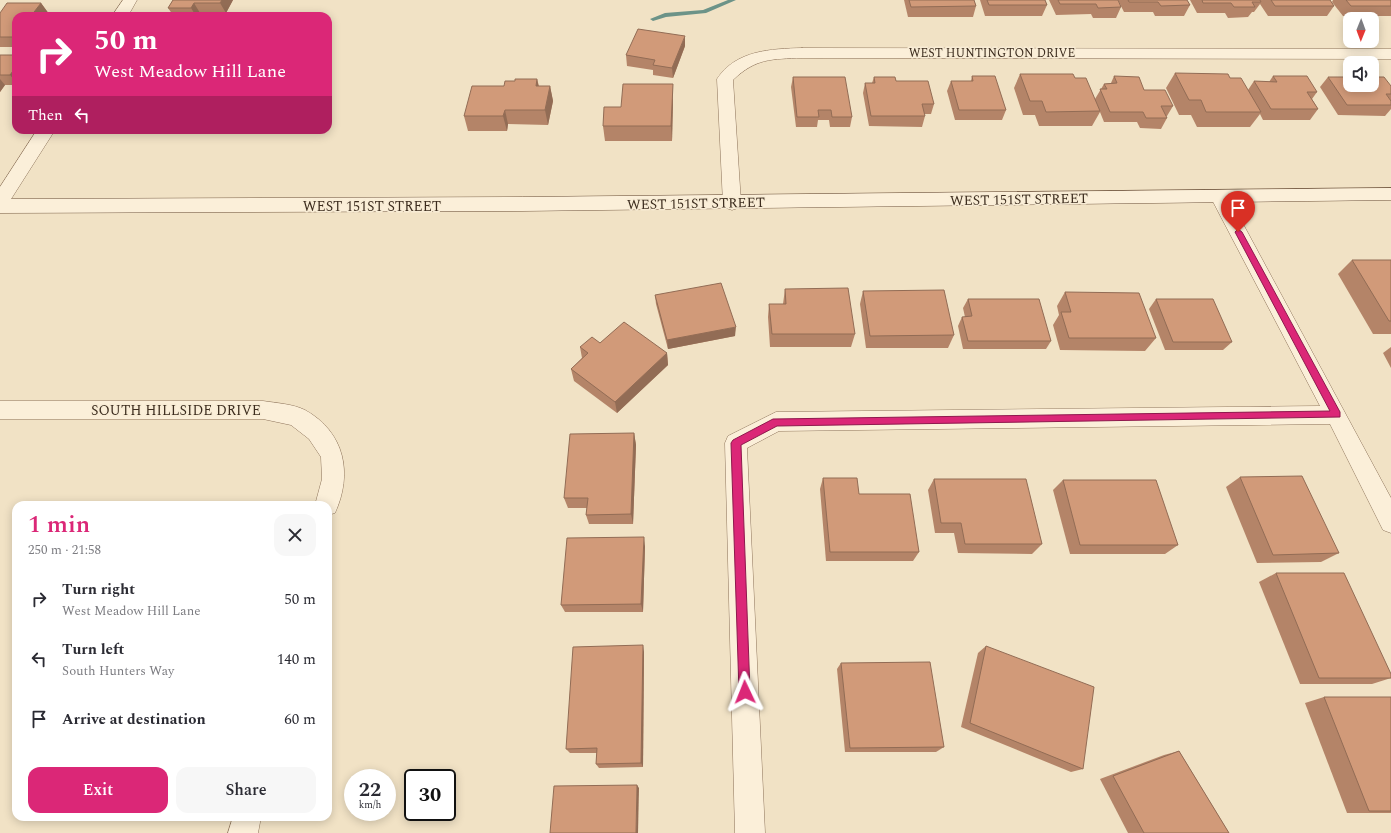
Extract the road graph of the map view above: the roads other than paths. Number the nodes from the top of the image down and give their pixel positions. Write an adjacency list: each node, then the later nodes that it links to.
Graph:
1 (130, 0): 2 (street)
2 (122, 12)
3 (1391, 54): 8 (street, WEST HUNTINGTON DRIVE)
4 (43, 134): 7 (street)
5 (1391, 194): 6 (street, WEST 151ST STREET)
6 (1219, 196): 8 (street, WEST 151ST STREET); 11 (street)
7 (0, 202)
8 (732, 203): 9 (street, WEST 151ST STREET)
9 (0, 206)
10 (0, 410): 12 (street, SOUTH HILLSIDE DRIVE)
11 (1336, 415): 13 (street); 16 (street)
12 (328, 501)
13 (1391, 522)
14 (246, 821): 15 (street)
15 (243, 833)
16 (750, 833)

